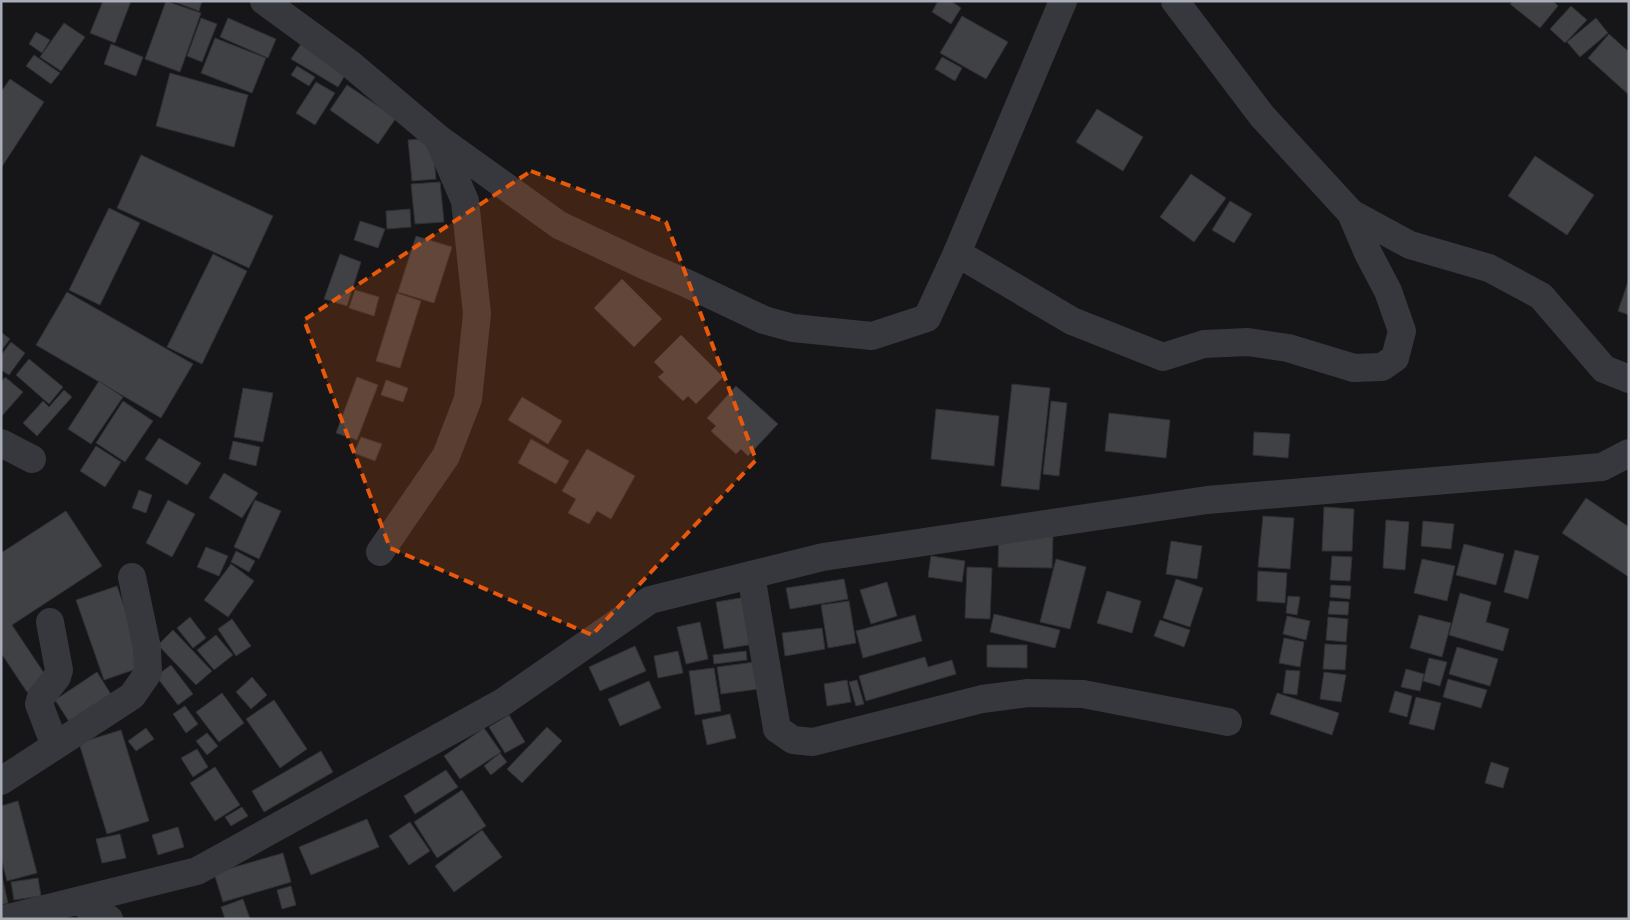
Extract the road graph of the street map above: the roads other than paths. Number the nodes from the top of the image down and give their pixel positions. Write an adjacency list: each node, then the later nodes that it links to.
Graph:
1 (264, 1): 4 (street)
2 (1063, 1): 6 (street)
3 (1175, 1): 5 (street)
4 (438, 138): 6 (street); 11 (street)
5 (1351, 213): 6 (street); 7 (street)
6 (957, 253)
7 (1629, 379)
8 (1, 443): 10 (street)
9 (1629, 453): 12 (street)
10 (32, 459)
11 (380, 552)
12 (752, 574): 15 (street); 18 (street)
13 (132, 576): 16 (street)
14 (50, 622): 16 (street)
15 (1228, 722)
16 (55, 746): 17 (street)
17 (1, 781)
18 (78, 900): 19 (street); 20 (street)
19 (4, 919)
20 (109, 919)

